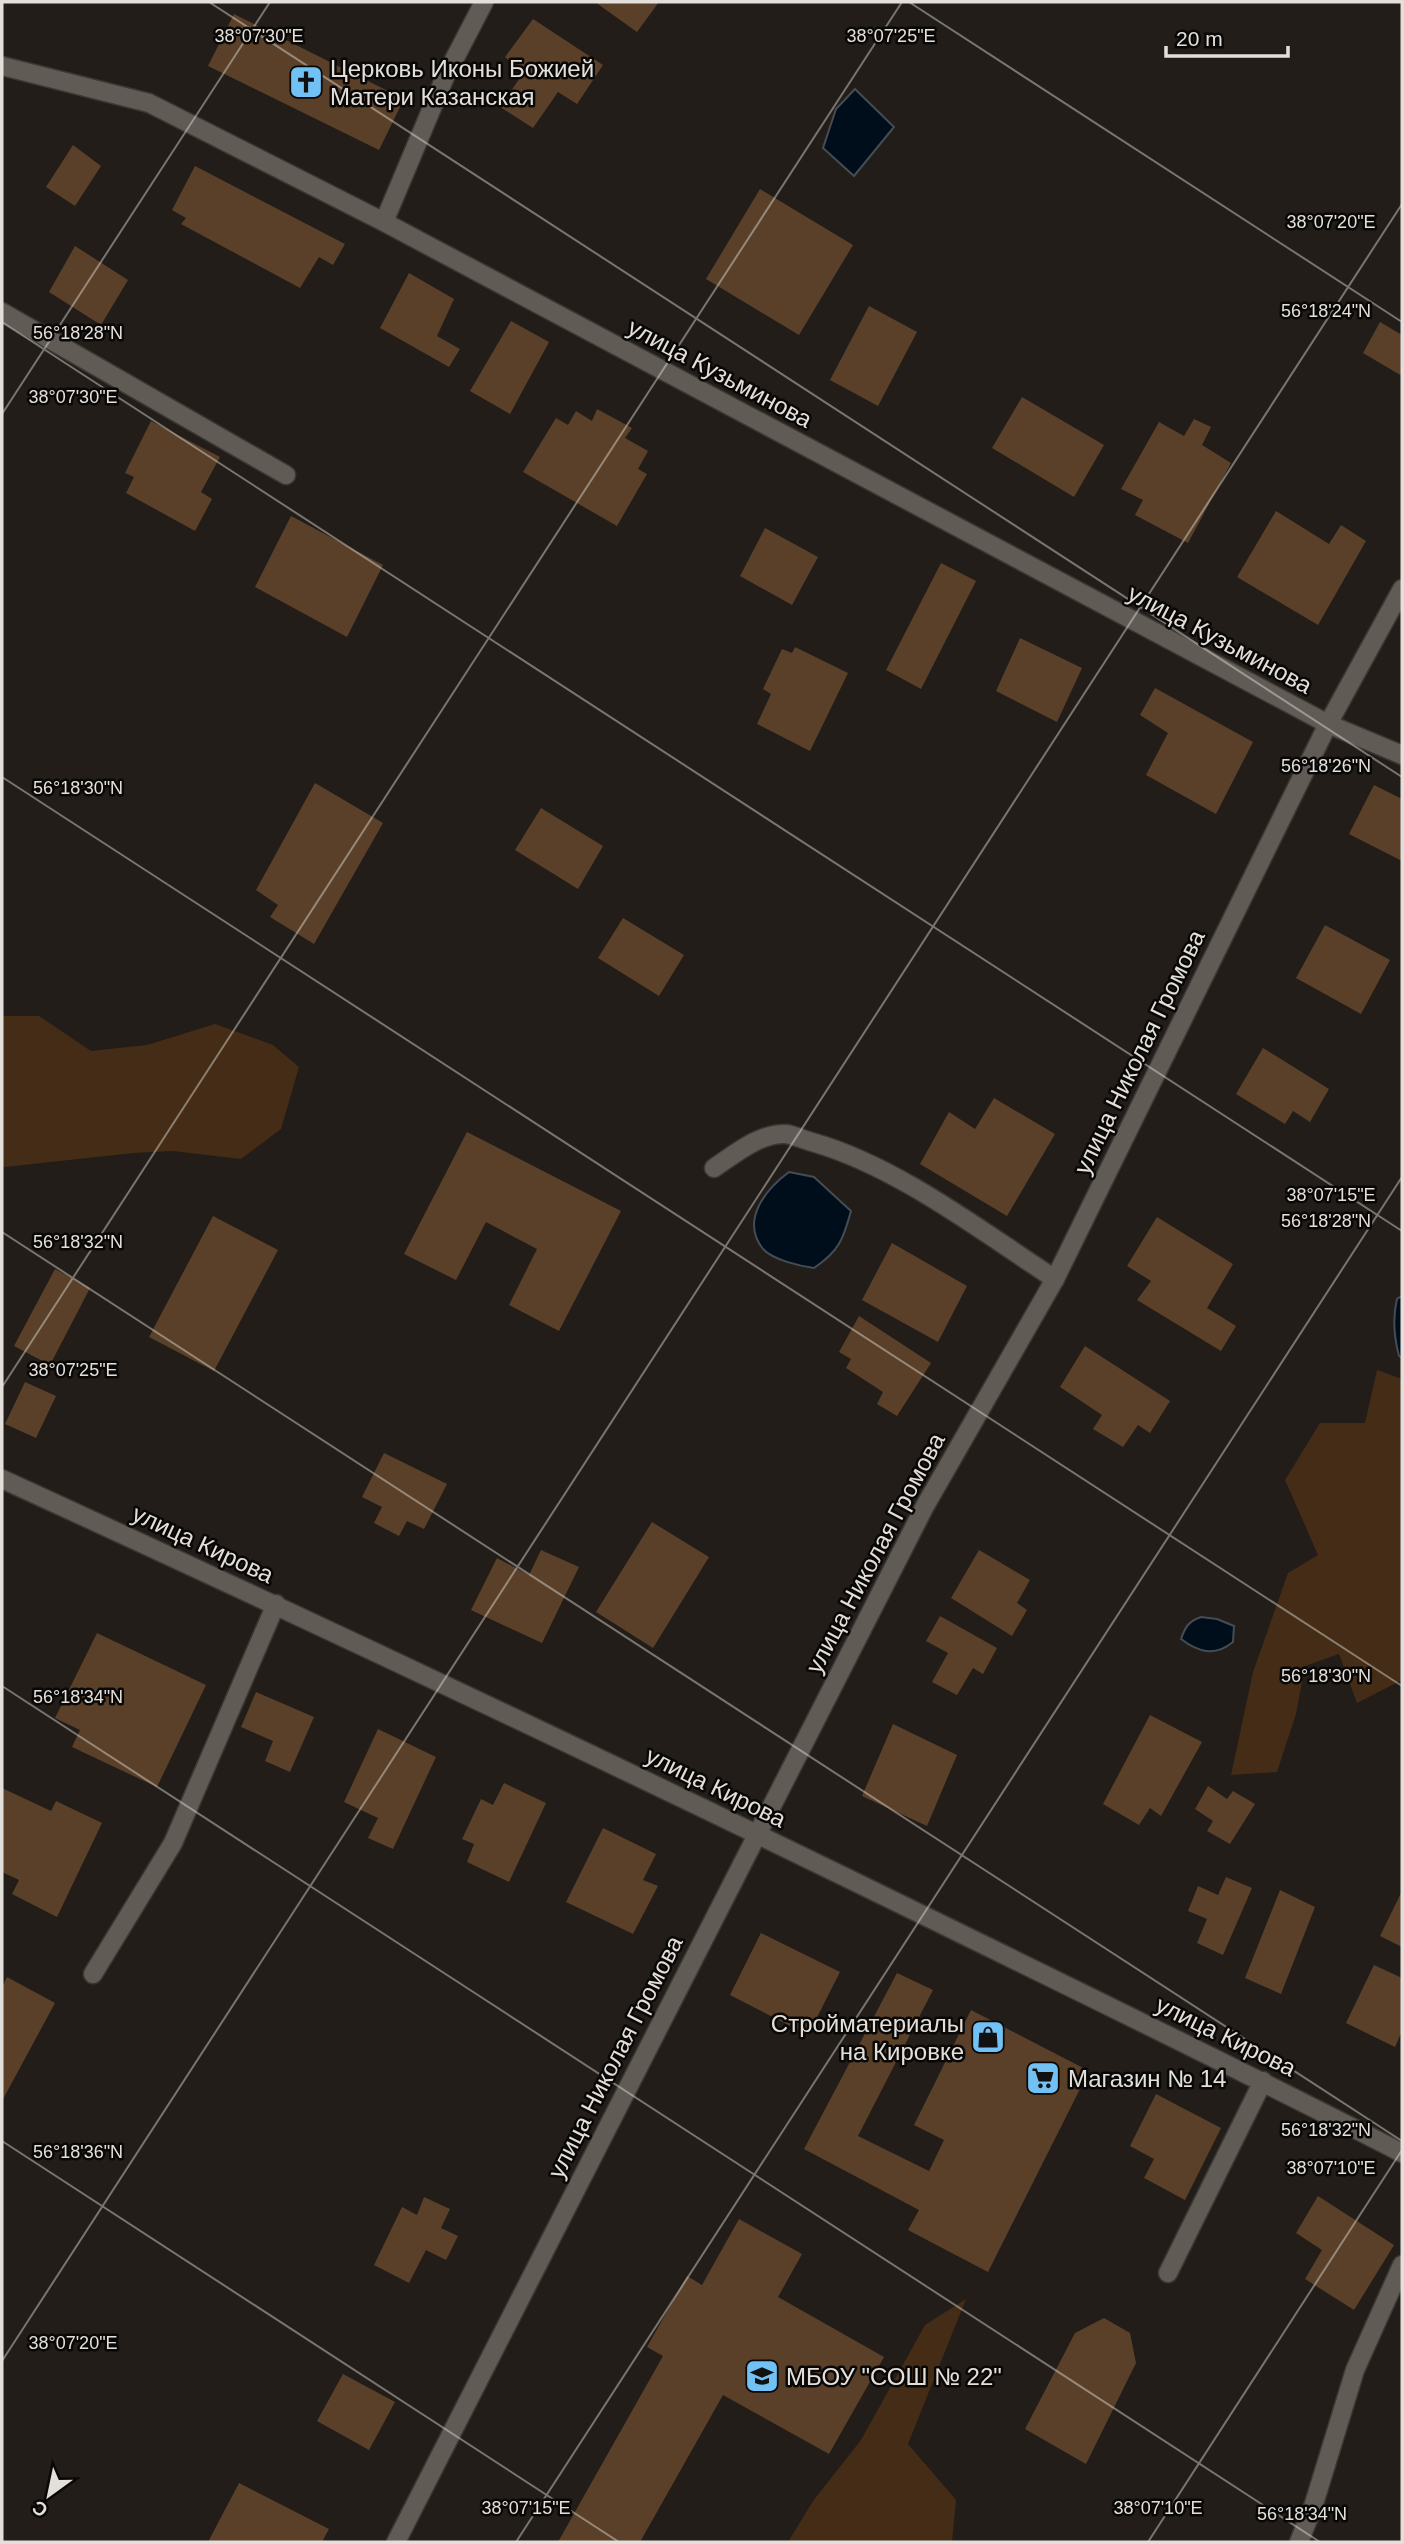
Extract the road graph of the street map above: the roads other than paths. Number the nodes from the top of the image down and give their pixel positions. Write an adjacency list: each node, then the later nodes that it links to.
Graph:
1 (484, 2): 3 (street)
2 (2, 66): 3 (street, улица Кузьминова)
3 (384, 222): 7 (street, улица Кузьминова)
4 (2, 312): 5 (street)
5 (286, 475)
6 (1402, 589): 7 (street, улица Николая Громова)
7 (1328, 724): 8 (street, улица Кузьминова); 10 (street, улица Николая Громова)
8 (1402, 755)
9 (714, 1168): 10 (street)
10 (1055, 1279): 13 (street, улица Николая Громова)
11 (2, 1479): 12 (street, улица Кирова)
12 (276, 1604): 13 (street, улица Кирова); 14 (street)
13 (756, 1834): 15 (street, улица Кирова); 19 (street, улица Николая Громова)
14 (93, 1974)
15 (1263, 2081): 16 (street, улица Кирова); 18 (street)
16 (1402, 2152)
17 (1402, 2265): 20 (street)
18 (1168, 2273)
19 (396, 2542)
20 (1299, 2542)

